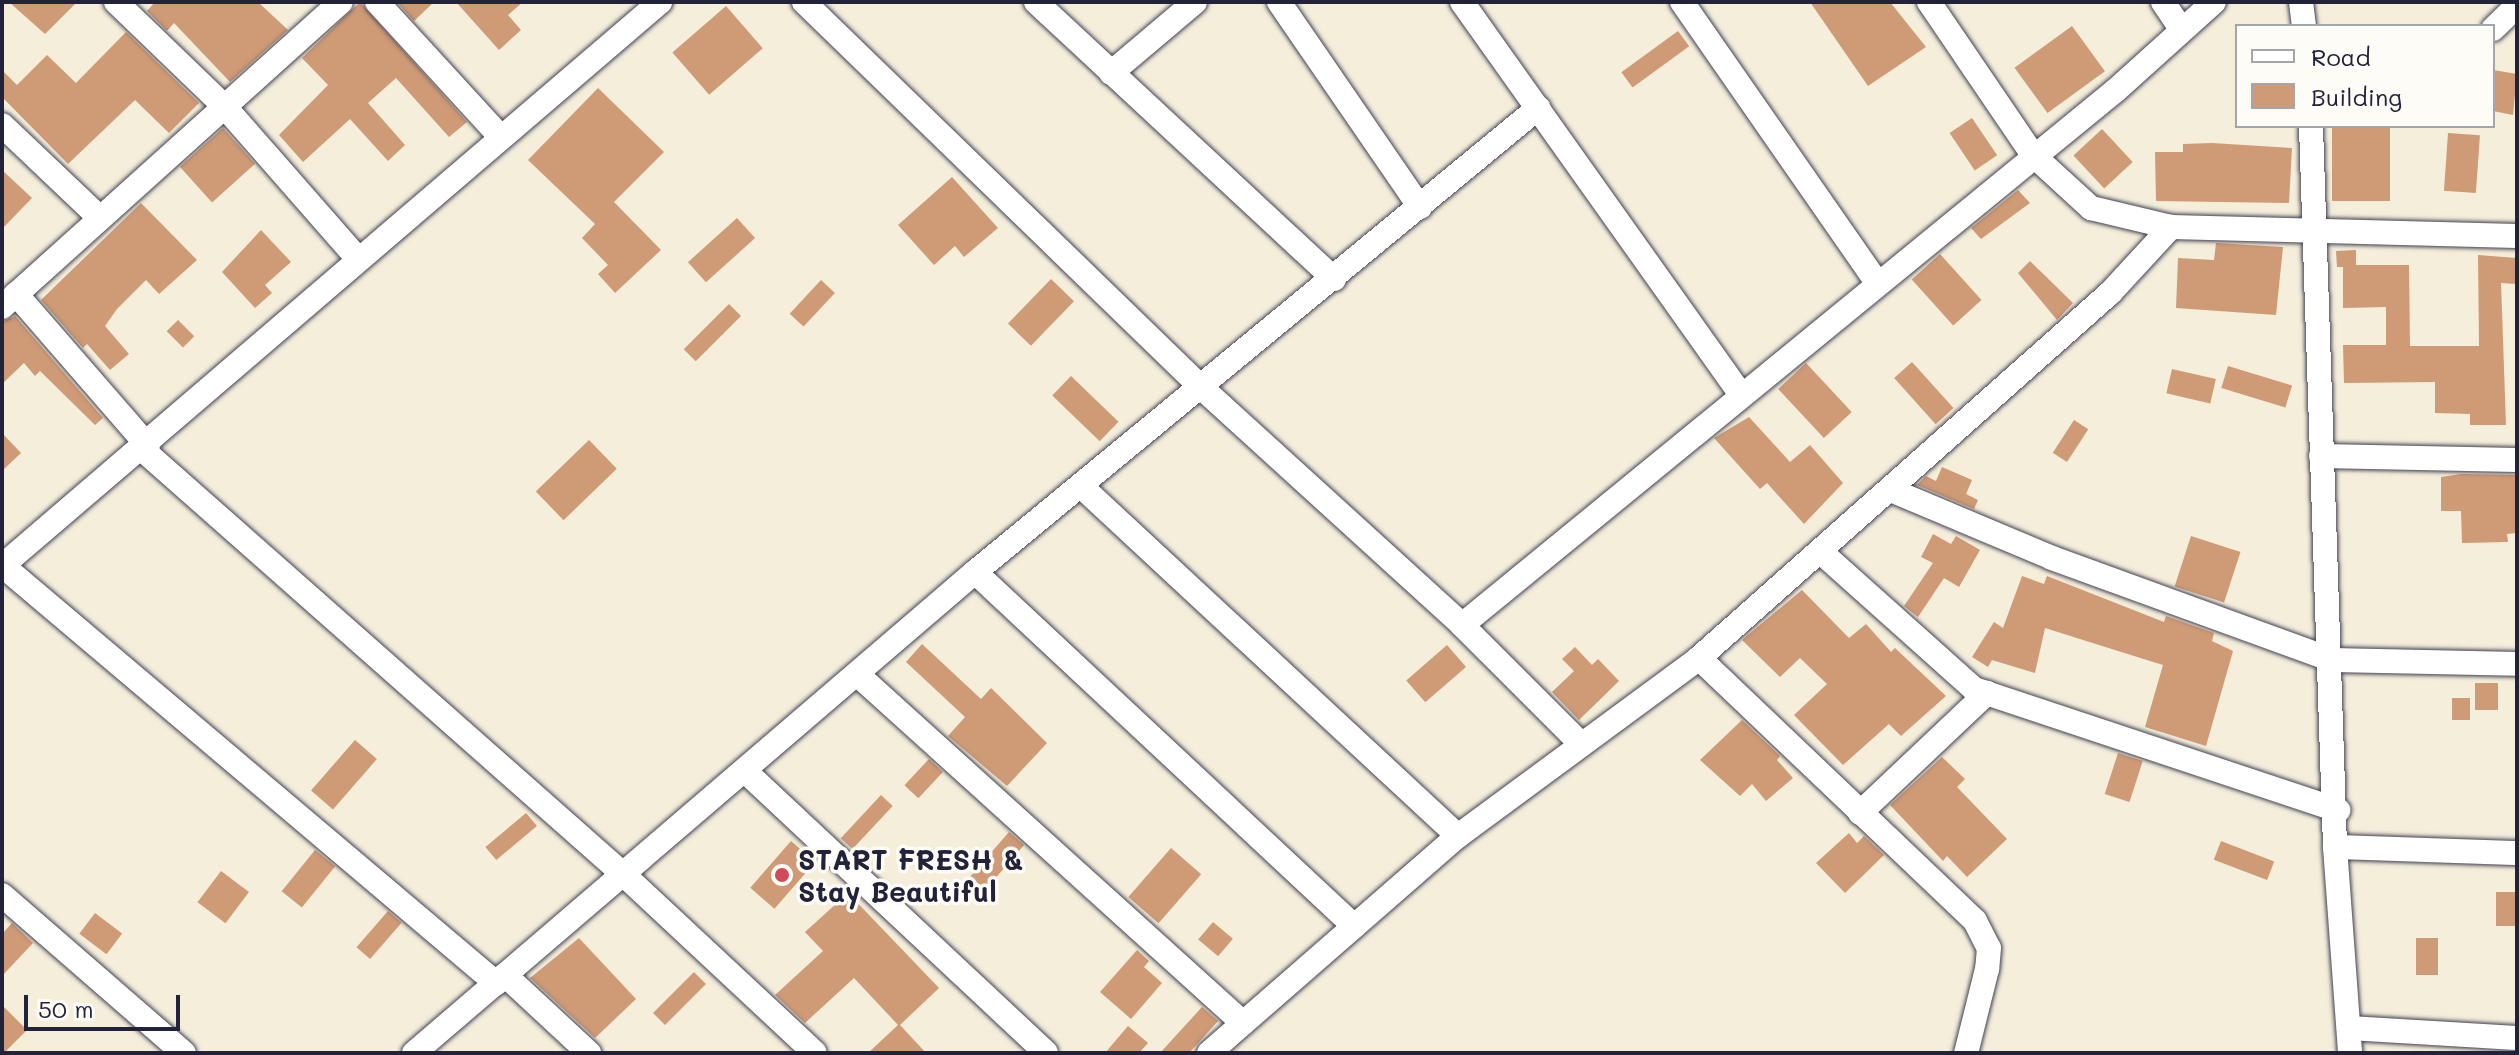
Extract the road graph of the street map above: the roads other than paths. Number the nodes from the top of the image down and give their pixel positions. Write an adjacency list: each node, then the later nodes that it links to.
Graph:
1 (116, 2): 22 (street)
2 (341, 2): 22 (street)
3 (377, 2): 26 (street)
4 (660, 2): 26 (street)
5 (804, 2): 37 (street)
6 (1036, 2): 21 (street)
7 (1195, 2): 21 (street)
8 (1279, 2): 28 (street)
9 (1462, 2): 23 (street)
10 (1682, 2): 35 (street)
11 (1929, 2): 27 (street)
12 (2163, 2): 20 (street)
13 (2214, 2): 20 (street)
14 (2301, 2): 16 (street)
15 (2517, 6): 17 (street)
16 (2304, 24)
17 (2495, 27)
18 (2495, 29): 19 (street)
19 (2517, 29)
20 (2182, 30): 27 (street)
21 (1111, 73): 34 (street)
22 (225, 107): 29 (street); 33 (street)
23 (1538, 108): 28 (street); 38 (street)
24 (2, 125): 29 (street)
25 (2311, 128): 31 (street)
26 (500, 136): 33 (street)
27 (2033, 155): 30 (street); 35 (street)
28 (1420, 207): 34 (street)
29 (100, 218): 36 (street)
30 (2171, 227): 31 (street); 43 (street)
31 (2313, 231): 32 (street); 40 (street)
32 (2517, 236)
33 (358, 259): 39 (street)
34 (1334, 279): 37 (street)
35 (1878, 284): 38 (street)
36 (9, 301): 39 (street)
37 (1203, 389): 42 (street); 47 (street)
38 (1742, 396): 47 (street)
39 (146, 448): 45 (street); 60 (street)
40 (2321, 456): 41 (street); 49 (street)
41 (2517, 460)
42 (1082, 487): 46 (street); 57 (street)
43 (1893, 491): 44 (street); 49 (street)
44 (1822, 553): 48 (street); 52 (street)
45 (2, 566): 63 (street)
46 (975, 572): 51 (street); 62 (street)
47 (1462, 625): 53 (street)
48 (1699, 658): 53 (street); 56 (street)
49 (2332, 660): 50 (street); 55 (street)
50 (2517, 664)
51 (858, 675): 54 (street); 64 (street)
52 (1987, 693): 55 (street); 56 (street)
53 (1581, 744): 57 (street)
54 (745, 771): 60 (street); 71 (street)
55 (2338, 810): 58 (street)
56 (1860, 813): 73 (street)
57 (1458, 836): 62 (street)
58 (2335, 847): 59 (street); 65 (street)
59 (2517, 853)
60 (623, 874): 63 (street); 70 (street)
61 (2, 895): 67 (street)
62 (1354, 926): 64 (street)
63 (500, 979): 68 (street); 69 (street)
64 (1243, 1023): 72 (street)
65 (2349, 1028): 66 (street); 74 (street)
66 (2517, 1038)
67 (184, 1053)
68 (414, 1053)
69 (589, 1053)
70 (815, 1053)
71 (1046, 1053)
72 (1209, 1053)
73 (1966, 1053)
74 (2350, 1053)

